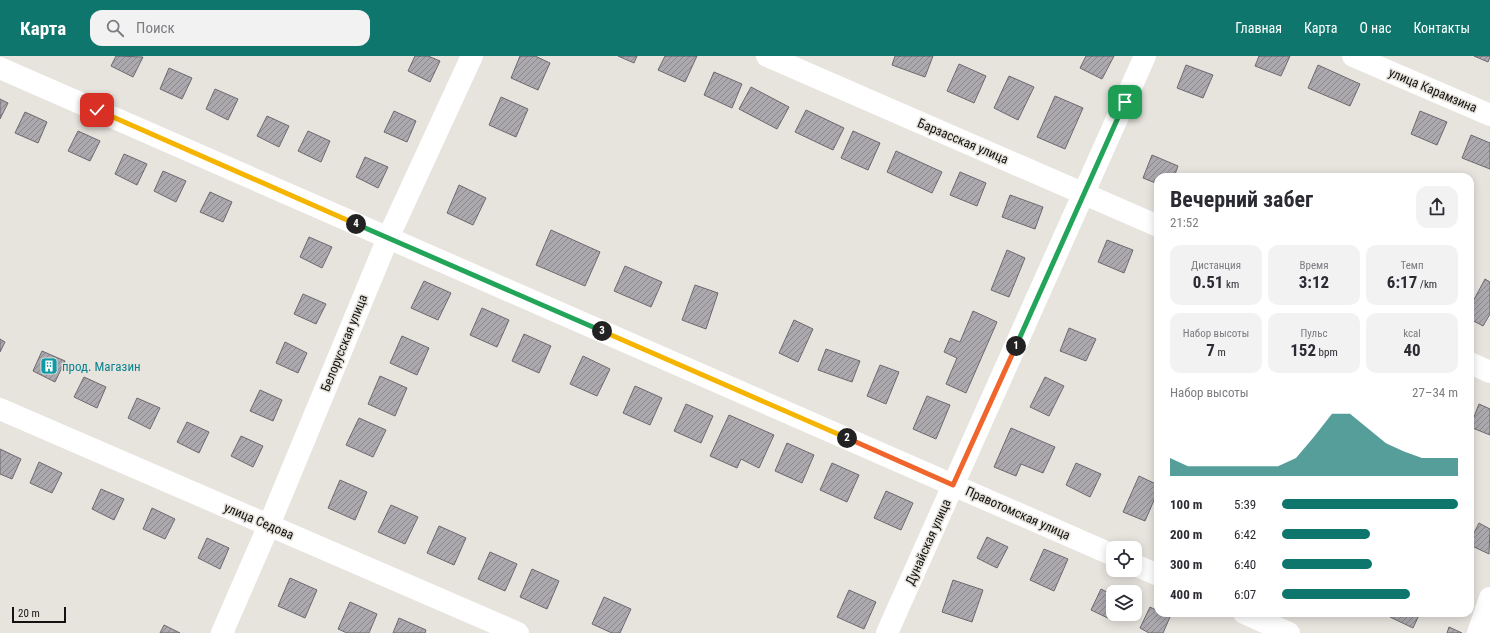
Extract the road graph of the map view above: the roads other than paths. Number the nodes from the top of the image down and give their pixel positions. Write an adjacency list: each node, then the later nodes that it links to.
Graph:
1 (472, 56): 9 (street, Белорусская улица)
2 (767, 56): 7 (street, Барзасская улица)
3 (1145, 56): 7 (street, Дунайская улица)
4 (1354, 56): 6 (street, улица Карамзина)
5 (0, 68): 9 (street, Правотомская улица)
6 (1490, 115)
7 (1084, 194): 8 (street, Барзасская улица); 13 (street, Дунайская улица)
8 (1154, 224)
9 (388, 238): 13 (street, Правотомская улица); 14 (street, Белорусская улица)
10 (1474, 366): 11 (street)
11 (1490, 372)
12 (0, 409): 14 (street, улица Седова)
13 (953, 485): 15 (street, Правотомская улица); 22 (street, Дунайская улица)
14 (269, 525): 20 (street, Белорусская улица); 21 (street, улица Седова)
15 (1106, 552)
16 (1142, 568): 17 (street)
17 (1154, 573)
18 (1490, 598): 24 (street)
19 (1253, 617): 23 (street)
20 (222, 633)
21 (518, 633)
22 (887, 633)
23 (1289, 633)
24 (1478, 633)

